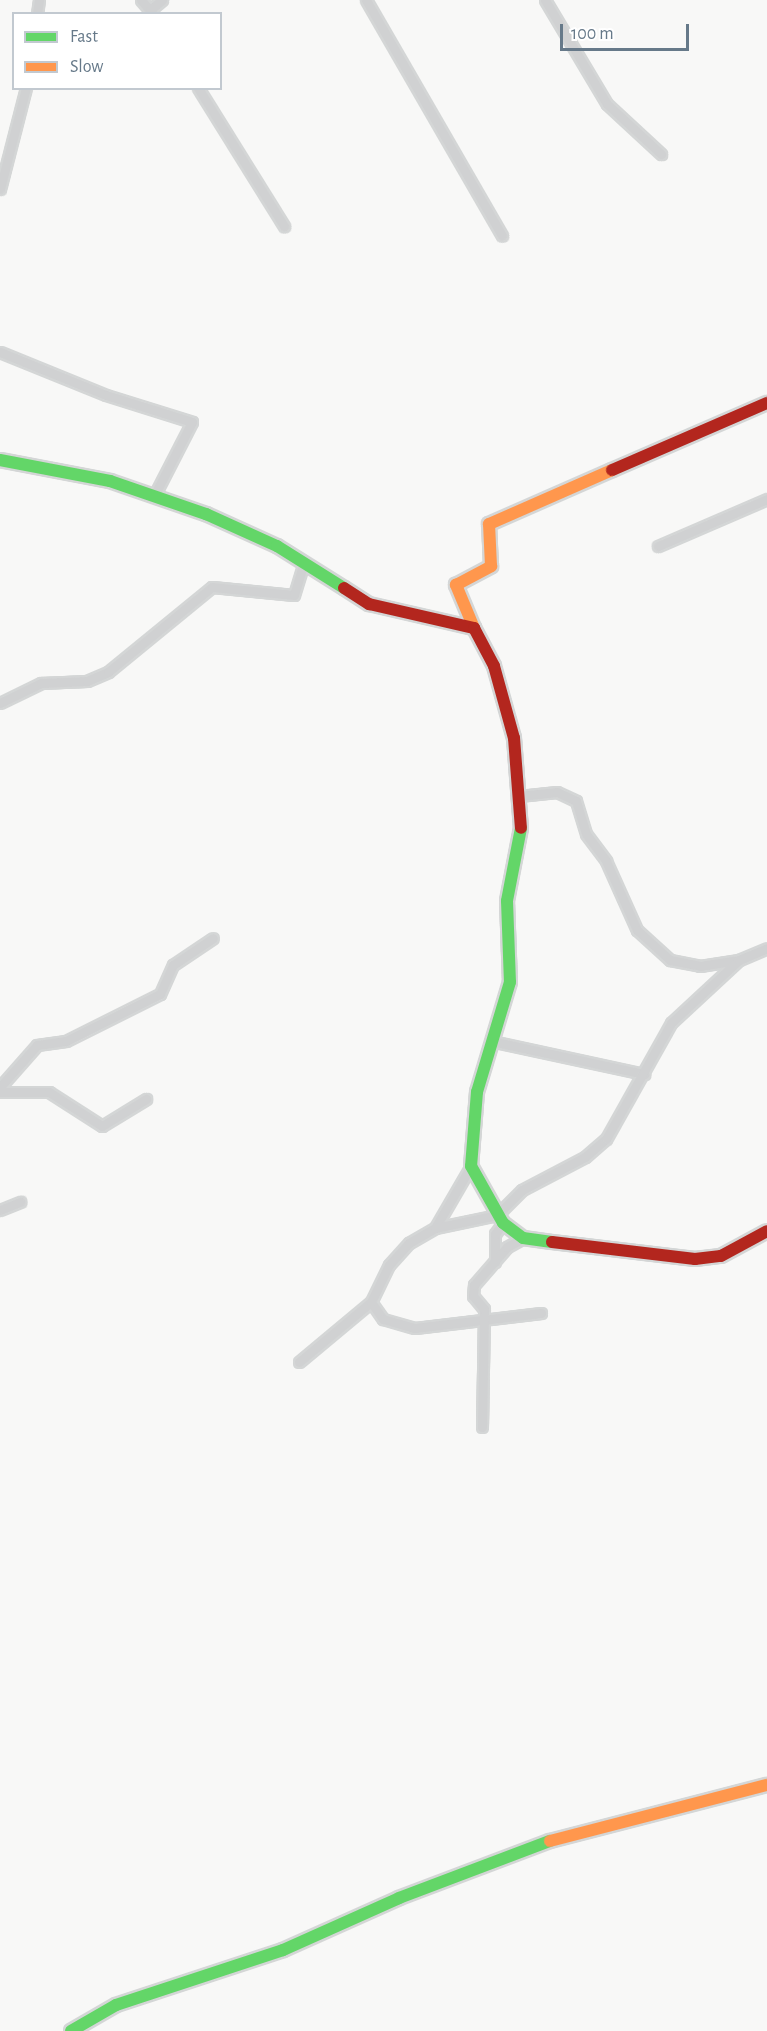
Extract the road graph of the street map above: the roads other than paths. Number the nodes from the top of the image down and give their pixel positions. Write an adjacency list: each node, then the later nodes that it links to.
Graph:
1 (141, 0): 5 (street)
2 (162, 0): 5 (street)
3 (366, 0): 11 (street)
4 (545, 0): 8 (street)
5 (151, 12)
6 (25, 90): 9 (street)
7 (199, 90): 10 (street)
8 (660, 154)
9 (0, 189)
10 (284, 226)
11 (502, 237)
12 (0, 352): 15 (street)
13 (767, 403): 19 (street)
14 (0, 460): 15 (street)
15 (154, 496): 18 (street)
16 (767, 499): 17 (street)
17 (658, 546)
18 (303, 565): 19 (street); 20 (street)
19 (474, 628): 21 (street)
20 (0, 703)
21 (519, 796): 24 (street); 25 (street)
22 (213, 938): 27 (street)
23 (767, 948): 24 (street)
24 (739, 960): 26 (street)
25 (491, 1041): 26 (street); 30 (street)
26 (644, 1074): 33 (street)
27 (0, 1087)
28 (0, 1092): 29 (street)
29 (146, 1099)
30 (471, 1166): 33 (street); 34 (street)
31 (20, 1202): 32 (street)
32 (0, 1210)
33 (500, 1219): 34 (street); 36 (street); 37 (street)
34 (435, 1228): 38 (street)
35 (767, 1231): 36 (street)
36 (523, 1238): 37 (street)
37 (495, 1262): 40 (street)
38 (371, 1302): 40 (street); 41 (street)
39 (541, 1313): 40 (street)
40 (483, 1320): 42 (street)
41 (299, 1362)
42 (482, 1427)
43 (767, 1785): 44 (street)
44 (71, 2031)

